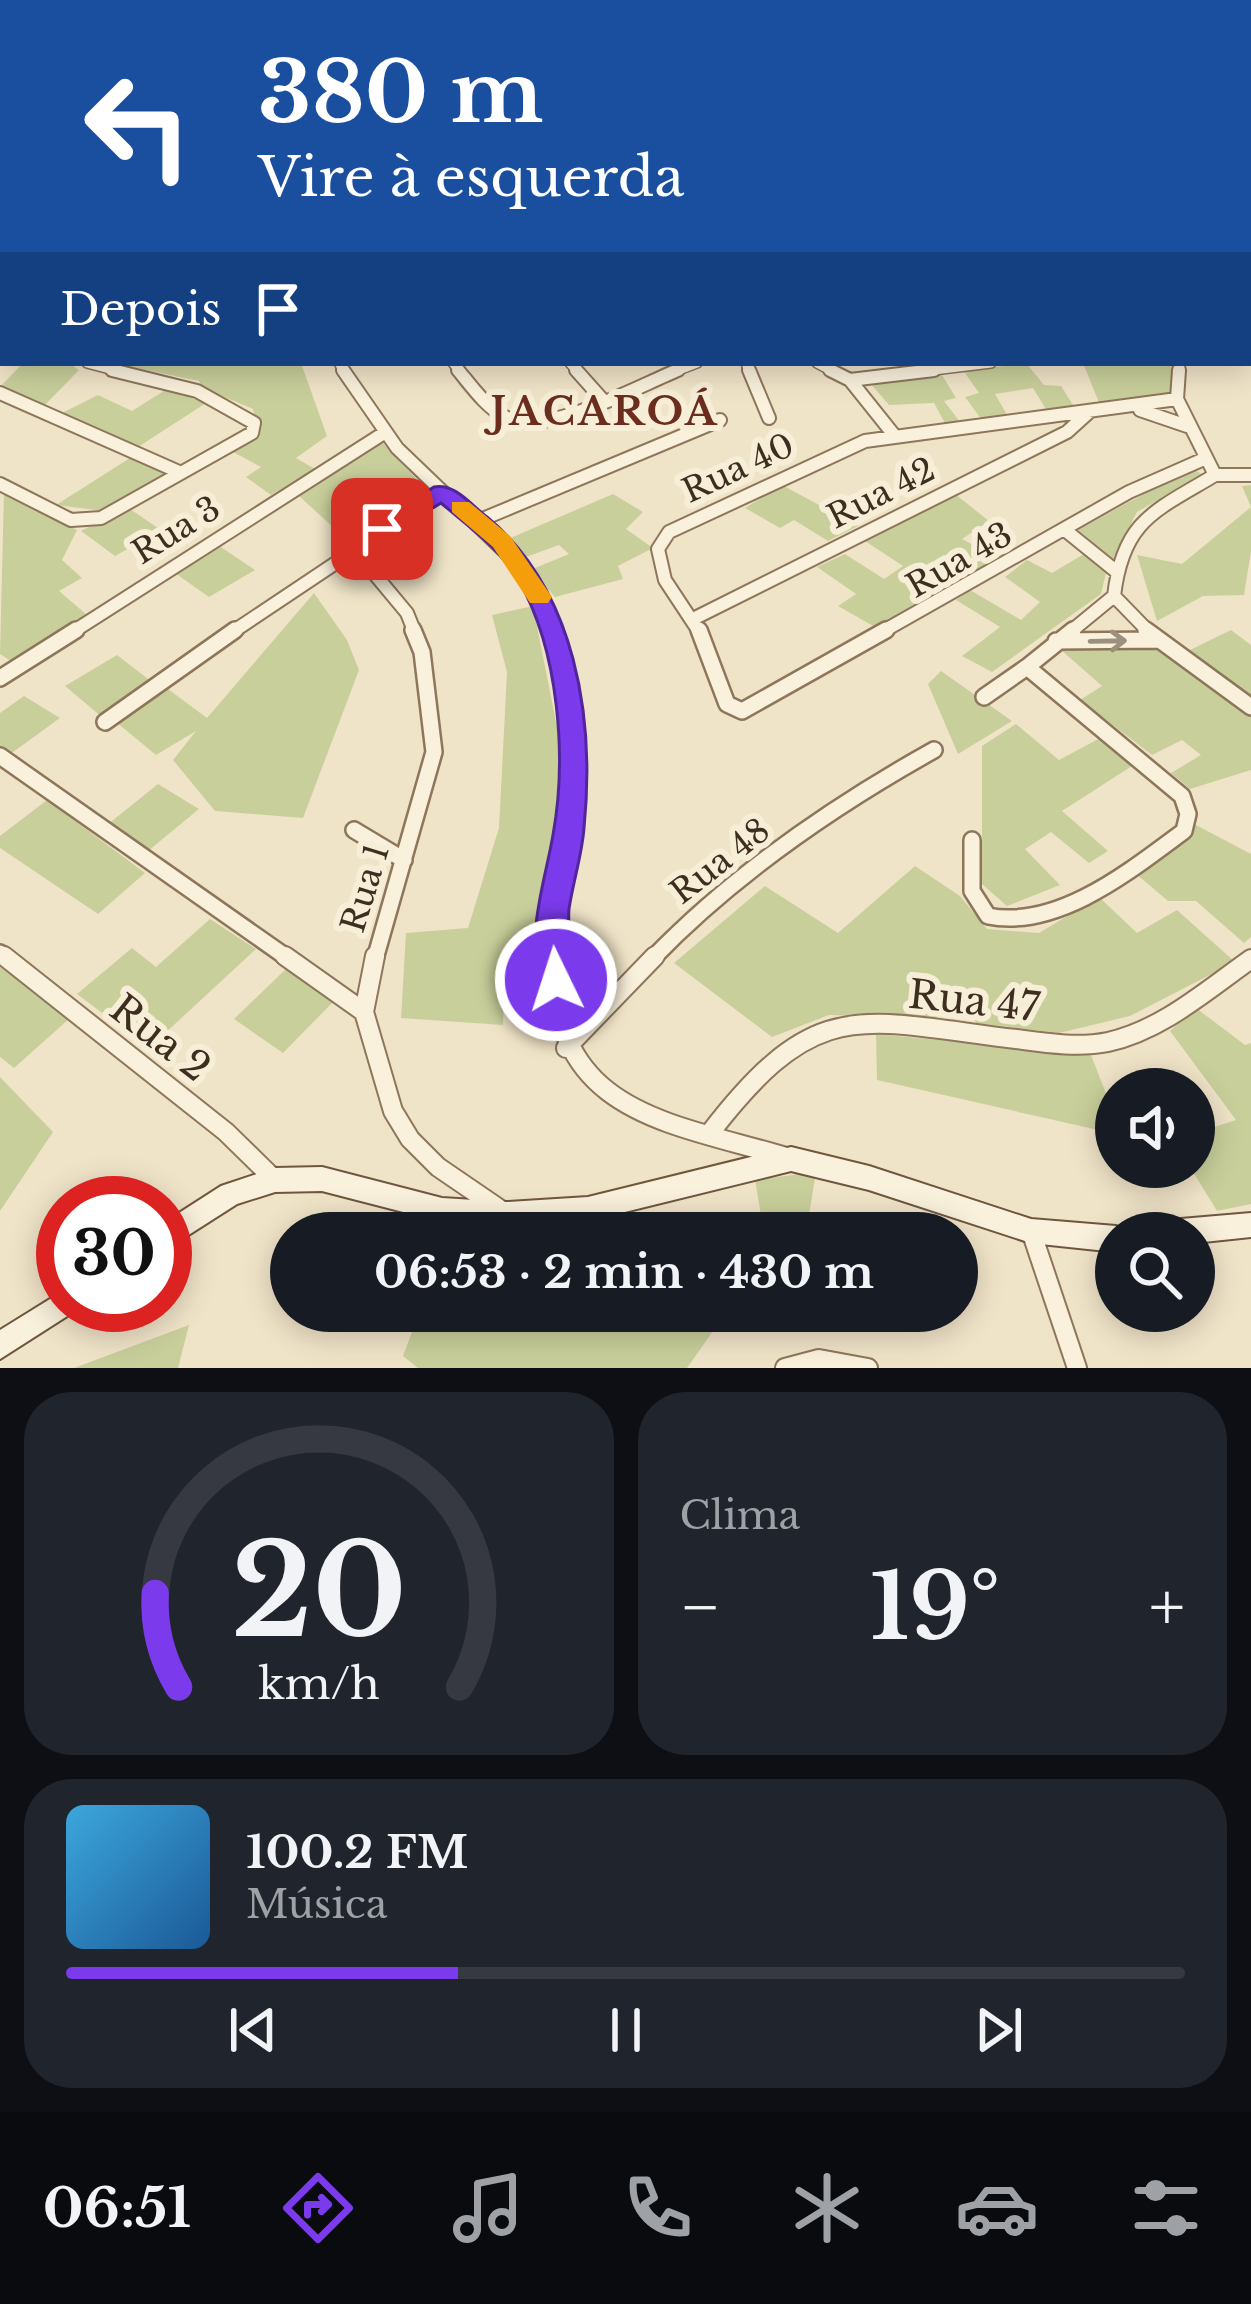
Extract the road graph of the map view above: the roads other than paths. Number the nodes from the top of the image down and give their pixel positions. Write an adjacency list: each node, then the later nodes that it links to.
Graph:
1 (98, 366): 22 (street)
2 (341, 366): 19 (street)
3 (456, 366): 12 (street)
4 (573, 366): 12 (street)
5 (686, 366): 12 (street)
6 (747, 366): 16 (street)
7 (823, 366): 10 (street)
8 (966, 366): 10 (street)
9 (1180, 366): 13 (street)
10 (850, 380): 20 (street)
11 (0, 393): 22 (street)
12 (601, 398)
13 (1177, 399): 14 (street, Rua 40); 18 (street)
14 (1129, 407): 15 (street, Rua 40); 18 (street)
15 (1088, 413): 20 (street, Rua 40); 32 (street, Rua 42)
16 (770, 418)
17 (720, 420): 27 (street)
18 (1188, 426): 21 (street)
19 (384, 433): 26 (street); 36 (street, Rua 3)
20 (895, 435): 32 (street, Rua 40)
21 (1204, 459): 23 (street); 28 (street, Rua 43)
22 (179, 472): 25 (street)
23 (1215, 475): 24 (street); 30 (street)
24 (1251, 475)
25 (0, 484)
26 (442, 492): 27 (street); 29 (street)
27 (478, 521): 49 (street)
28 (1065, 530): 30 (street); 39 (street, Rua 43)
29 (352, 548): 40 (street); 45 (street, Rua 1)
30 (1117, 572): 31 (street)
31 (1114, 596): 33 (street); 34 (street)
32 (695, 618): 39 (street, Rua 40)
33 (1159, 640): 34 (street, one-way to 33); 38 (street)
34 (1056, 641): 35 (street)
35 (1027, 667): 37 (street); 44 (street)
36 (0, 678)
37 (984, 697)
38 (1251, 707)
39 (742, 711)
40 (105, 722)
41 (934, 750): 49 (street, Rua 48)
42 (0, 756): 48 (street)
43 (354, 830): 45 (street)
44 (972, 840)
45 (404, 860): 48 (street, Rua 1)
46 (0, 953): 52 (street, Rua 2)
47 (1251, 959): 50 (street, Rua 47)
48 (364, 1012): 54 (street, Rua 1)
49 (566, 1048): 50 (street)
50 (710, 1133): 51 (street)
51 (791, 1159): 55 (main road); 57 (main road)
52 (274, 1180): 53 (main road); 56 (main road)
53 (474, 1212)
54 (504, 1212)
55 (539, 1212)
56 (192, 1219)
57 (1031, 1231): 58 (main road); 63 (street)
58 (1095, 1237)
59 (36, 1322): 60 (main road)
60 (0, 1346)
61 (785, 1368): 62 (street)
62 (868, 1368)
63 (1077, 1368)

